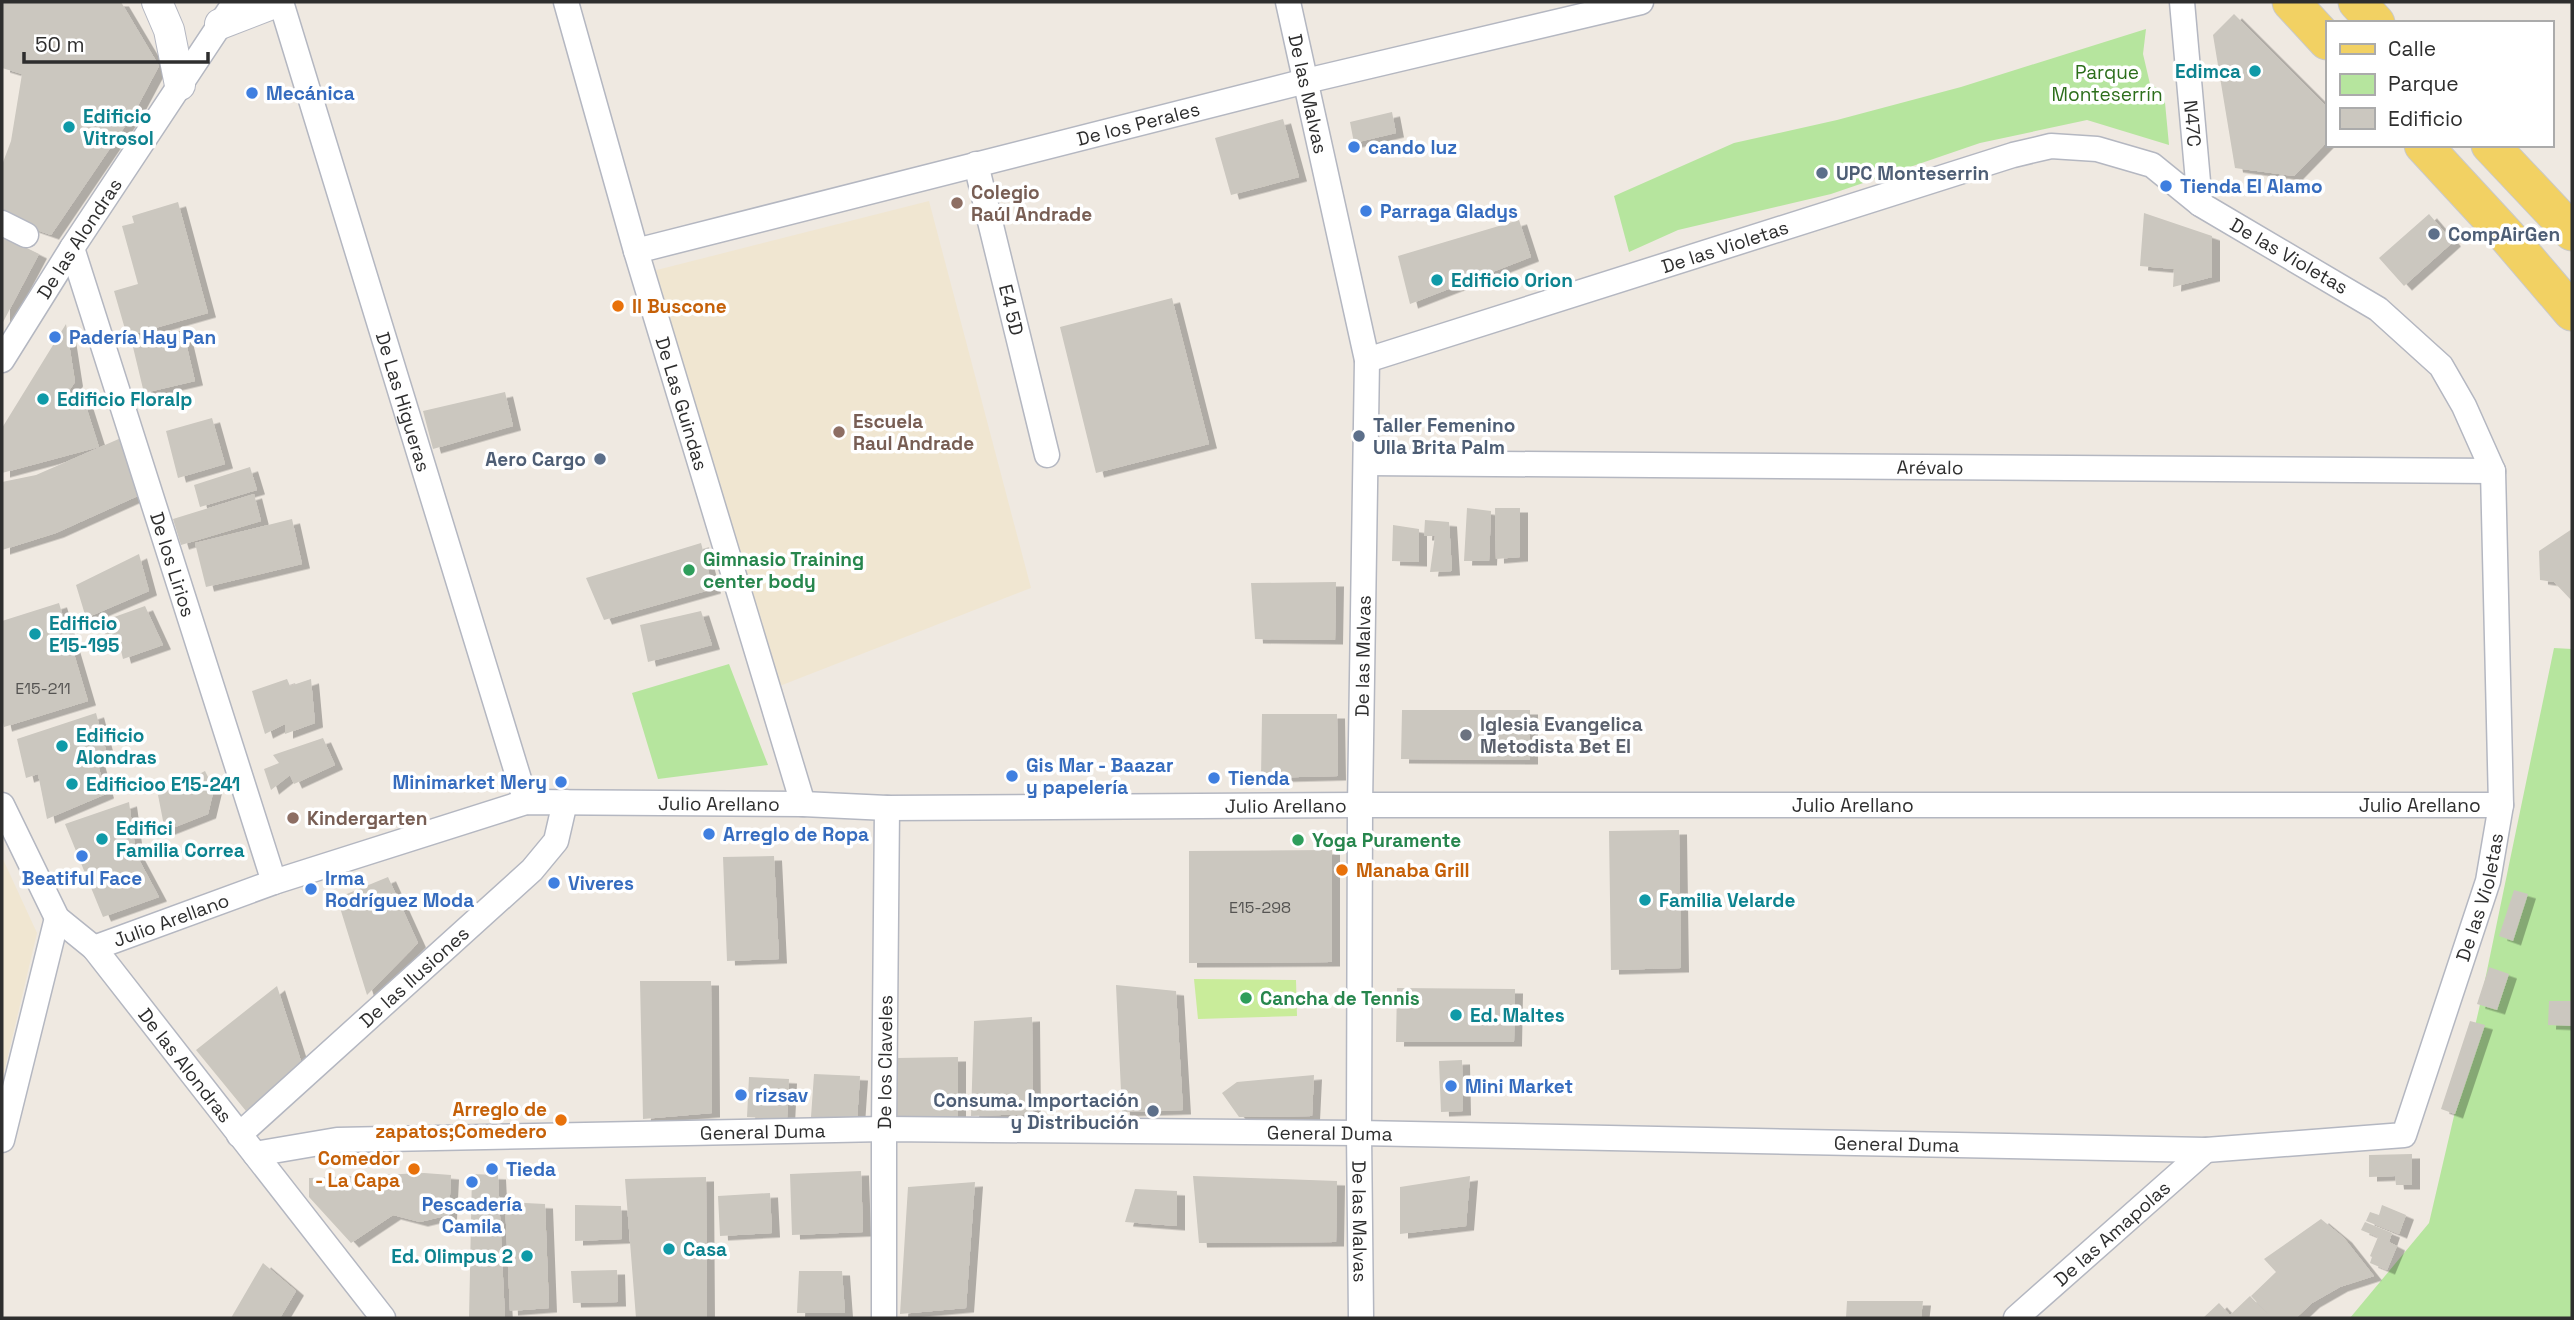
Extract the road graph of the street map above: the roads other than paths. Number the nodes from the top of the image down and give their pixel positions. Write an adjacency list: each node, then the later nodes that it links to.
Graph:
1 (157, 2): 13 (street)
2 (279, 2): 9 (street); 29 (street, De Las Higueras)
3 (566, 2): 22 (street, De Las Guindas)
4 (1288, 2): 12 (street, De las Malvas)
5 (1641, 2): 12 (street, De los Perales)
6 (2182, 2): 17 (street, N47C)
7 (2291, 2): 11 (main road)
8 (2357, 2): 10 (main road)
9 (227, 13): 13 (street)
10 (2374, 21)
11 (2326, 40)
12 (1306, 81): 16 (street, De los Perales); 25 (street, De las Malvas)
13 (180, 85): 21 (street, De las Alondras)
14 (2425, 147): 23 (main road)
15 (2492, 147): 19 (main road)
16 (976, 164): 22 (street, De los Perales); 26 (street, E4 5D)
17 (2200, 204): 25 (street, De las Violetas); 28 (street, De las Violetas)
18 (2, 223): 20 (street)
19 (2572, 232)
20 (26, 235)
21 (72, 248): 24 (street, De las Alondras); 36 (street, De los Lirios)
22 (636, 251): 31 (street, De Las Guindas)
23 (2572, 312)
24 (2, 359)
25 (1367, 360): 27 (street, De las Malvas)
26 (1047, 455)
27 (1366, 463): 28 (street, Arévalo); 33 (street, De las Malvas)
28 (2493, 471): 34 (street, De las Violetas)
29 (526, 802): 30 (street, Julio Arellano); 36 (street, Julio Arellano)
30 (565, 802): 31 (street, Julio Arellano); 43 (street, De las Ilusiones)
31 (803, 804): 35 (street, Julio Arellano)
32 (2, 805): 37 (street, De las Alondras)
33 (1360, 805): 34 (street, Julio Arellano); 35 (street, Julio Arellano); 40 (street, De las Malvas)
34 (2501, 805): 41 (street, De las Violetas)
35 (887, 808): 39 (street, De los Claveles)
36 (274, 882): 38 (street, Julio Arellano)
37 (57, 918): 38 (street, De las Alondras); 42 (street)
38 (94, 948): 43 (street, De las Alondras)
39 (884, 1129): 40 (street, General Duma); 43 (street, General Duma); 46 (street, De los Claveles)
40 (1359, 1132): 44 (street, General Duma); 47 (street, De las Malvas)
41 (2404, 1135): 44 (street, General Duma)
42 (2, 1140)
43 (247, 1145): 45 (street, De las Alondras)
44 (2206, 1150): 48 (street, De las Amapolas)
45 (383, 1318)
46 (884, 1318)
47 (1361, 1318)
48 (2016, 1318)

